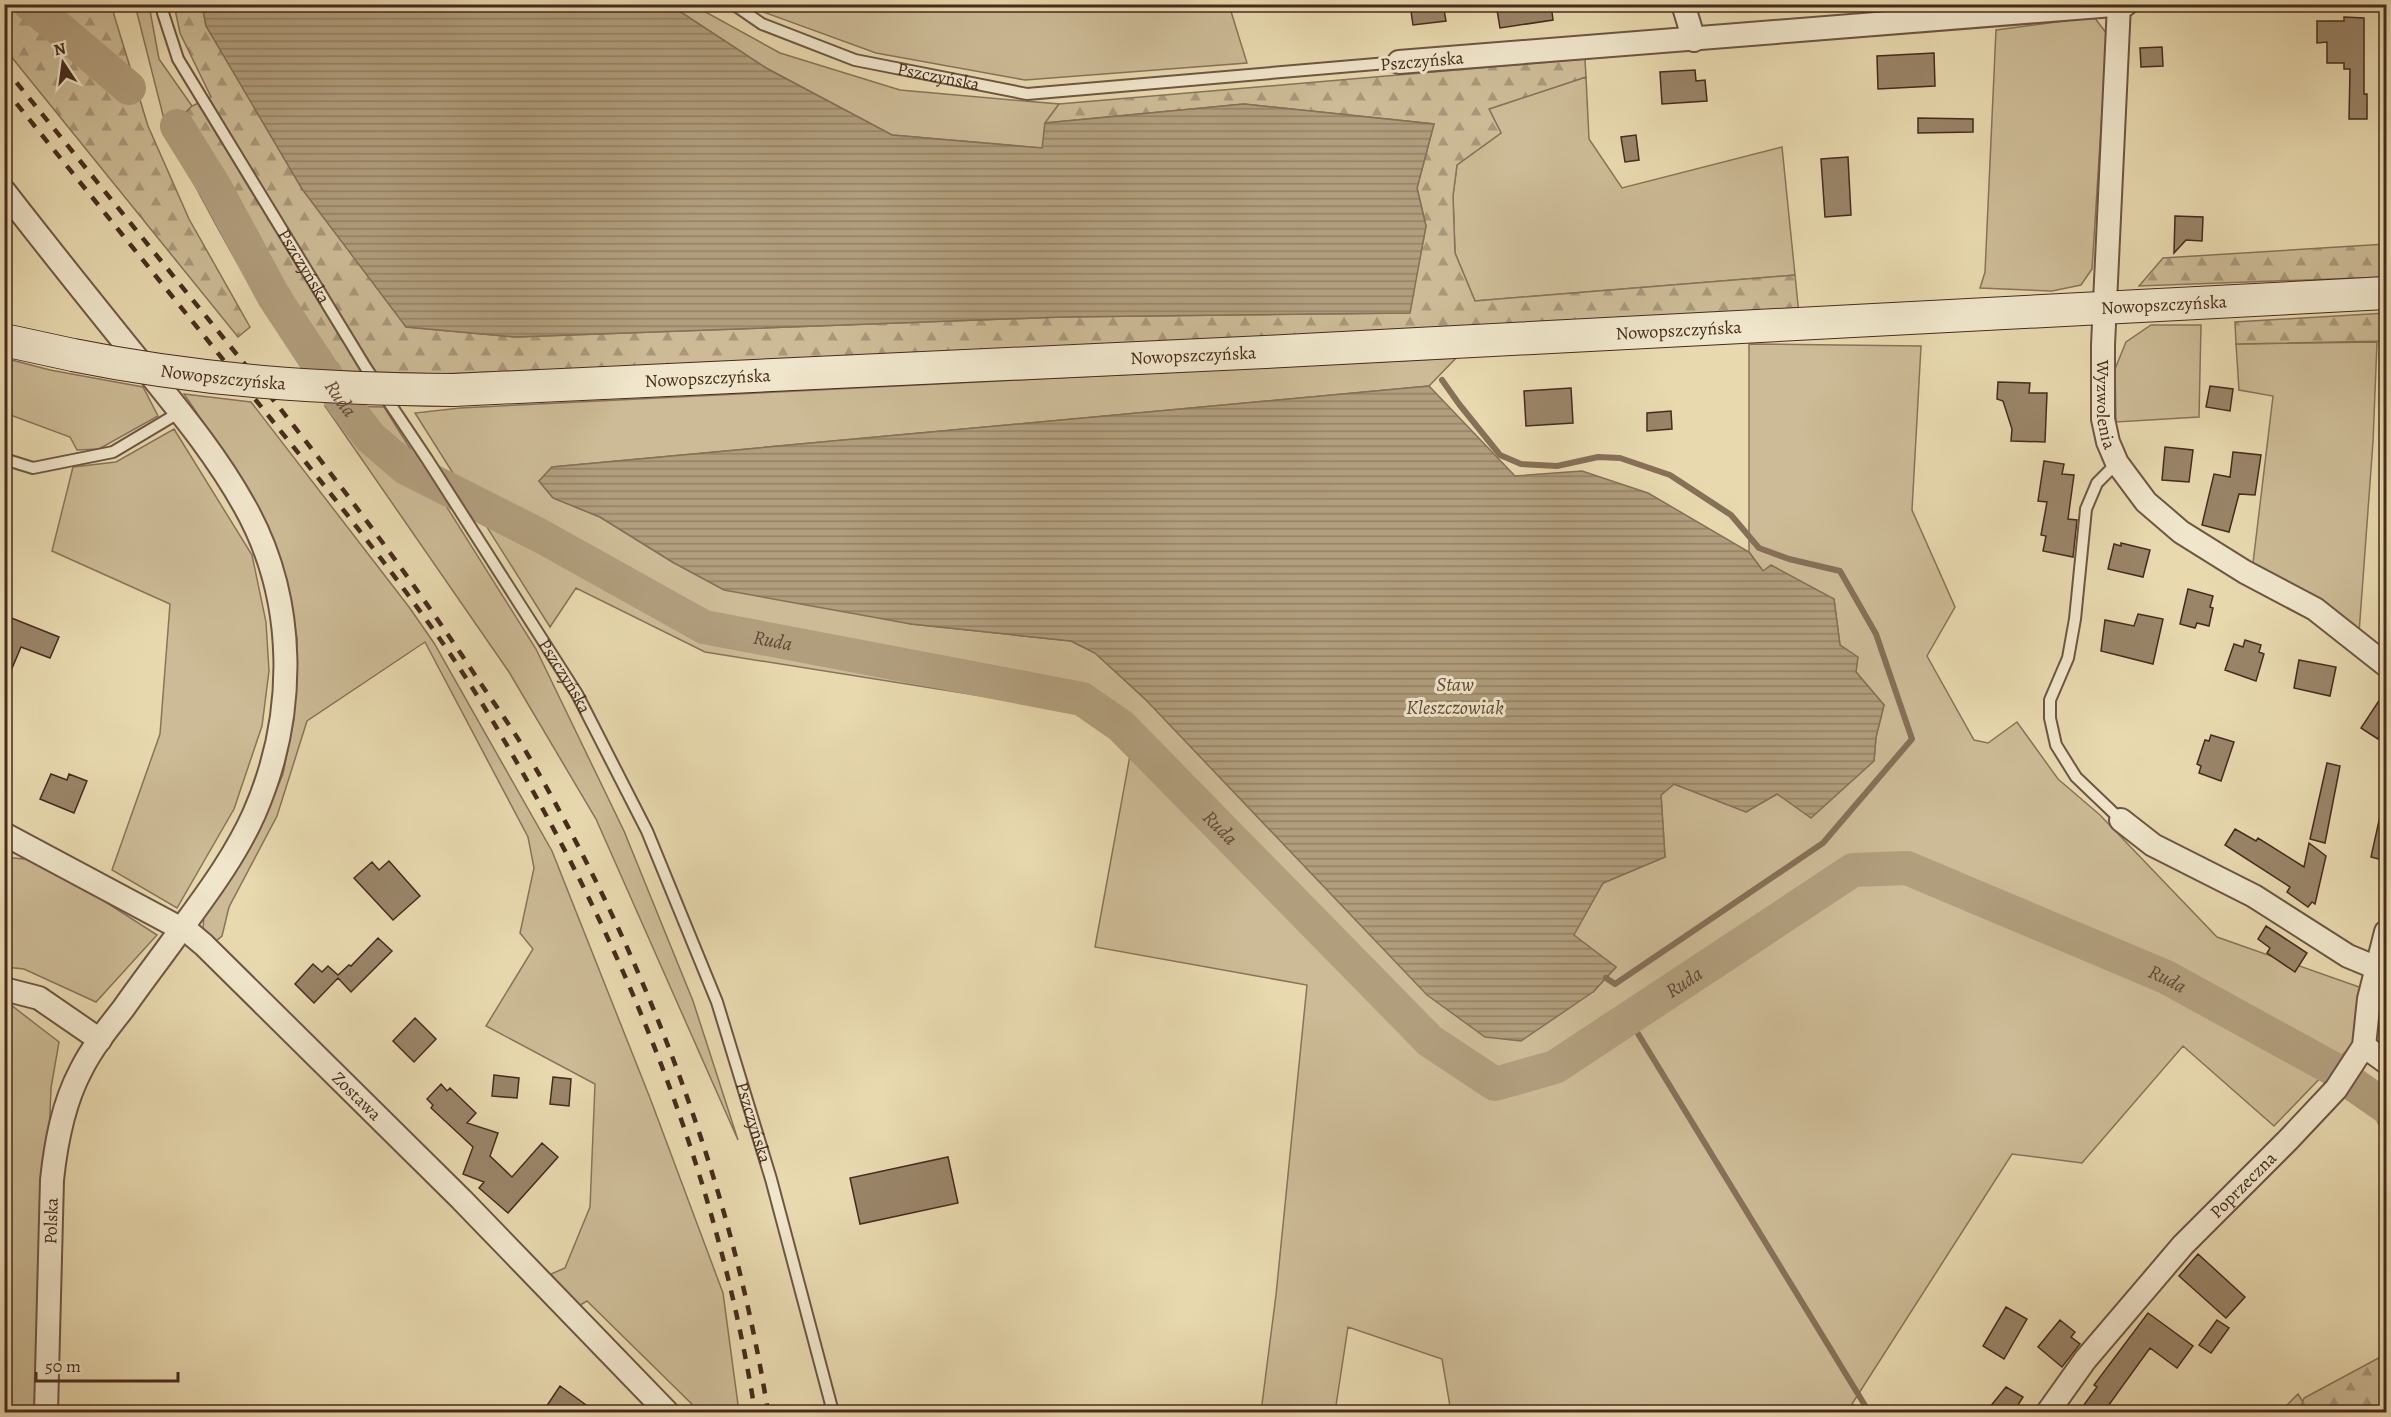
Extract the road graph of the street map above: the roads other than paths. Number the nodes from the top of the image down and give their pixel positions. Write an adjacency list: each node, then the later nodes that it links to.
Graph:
1 (162, 4): 27 (lane, Pszczyńska)
2 (733, 4): 7 (lane, Pszczyńska)
3 (1683, 4): 6 (street)
4 (2126, 4): 5 (street, Pszczyńska)
5 (2106, 6): 6 (street, Pszczyńska); 10 (street, Wyzwolenia)
6 (1694, 40): 7 (street, Pszczyńska)
7 (1399, 62)
8 (4, 191): 12 (street, Polska)
9 (2386, 293): 10 (main road, Nowopszczyńska)
10 (2105, 307): 11 (main road, Nowopszczyńska, bridge); 14 (street, Wyzwolenia)
11 (4, 340)
12 (180, 412): 13 (lane); 18 (street, Polska)
13 (4, 459)
14 (2117, 463): 15 (street, Wyzwolenia); 16 (lane)
15 (2386, 665)
16 (2121, 820): 20 (street)
17 (4, 834): 18 (street, Zostawa)
18 (182, 929): 22 (street, Polska); 26 (street, Zostawa)
19 (2386, 932): 20 (street, Poprzeczna)
20 (2377, 968): 23 (street, Poprzeczna)
21 (4, 989): 22 (street)
22 (100, 1040): 25 (street, Polska)
23 (2364, 1046): 24 (street); 28 (street, Poprzeczna)
24 (2386, 1062)
25 (46, 1413)
26 (667, 1413)
27 (833, 1413)
28 (2048, 1413)

